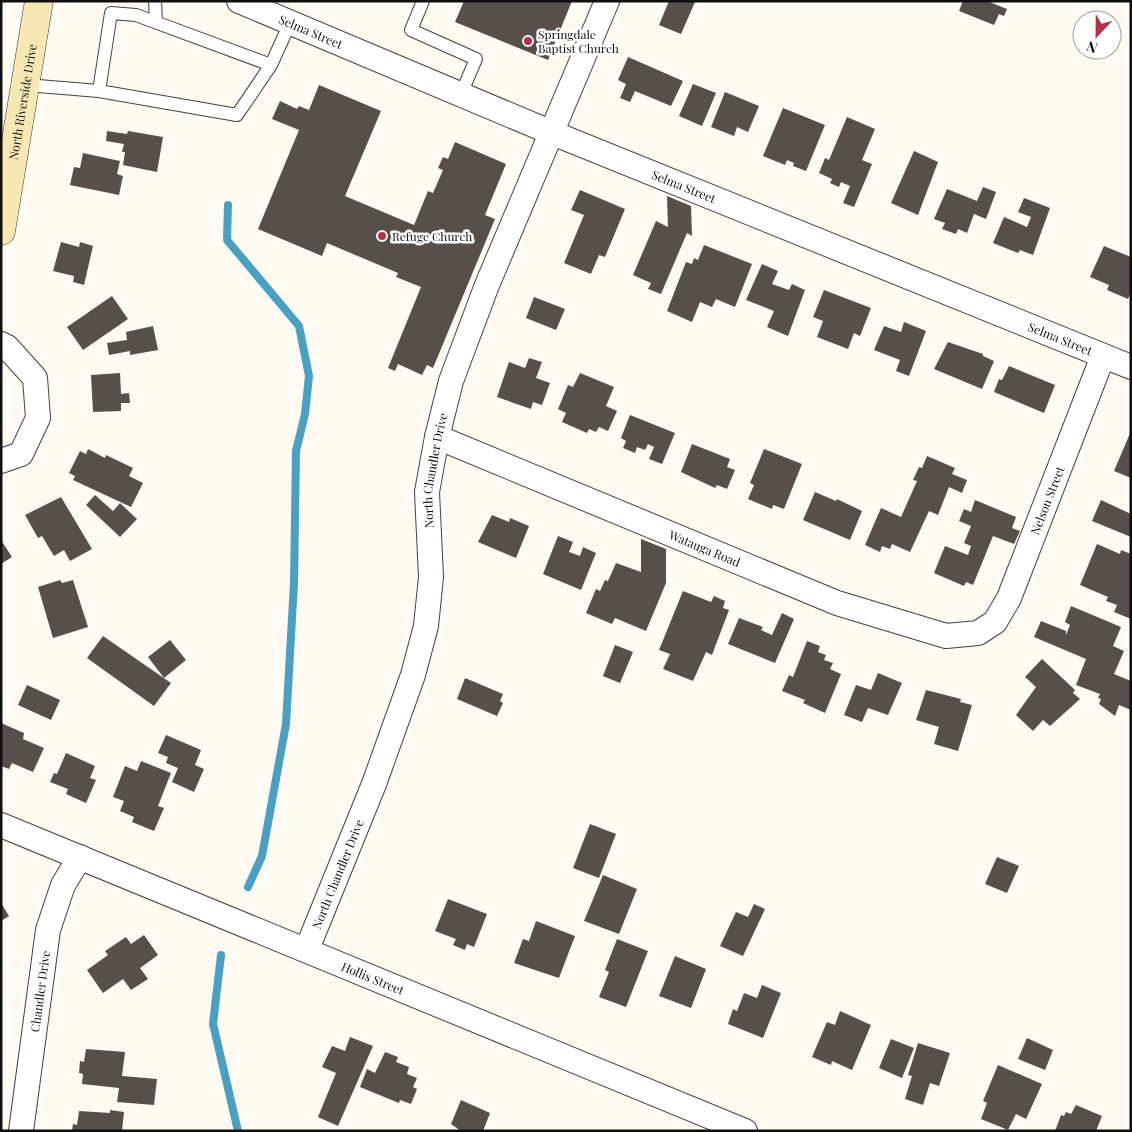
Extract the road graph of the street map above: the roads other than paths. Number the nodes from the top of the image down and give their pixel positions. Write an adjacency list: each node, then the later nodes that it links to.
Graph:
1 (39, 1): 9 (main road, North Riverside Drive)
2 (156, 1): 6 (lane)
3 (239, 1): 7 (street, Selma Street)
4 (422, 1): 11 (lane)
5 (607, 1): 12 (street, North Chandler Drive)
6 (156, 22): 8 (lane); 10 (lane)
7 (290, 22): 8 (lane); 11 (street, Selma Street)
8 (271, 65): 10 (lane)
9 (26, 85): 10 (lane); 13 (main road, North Riverside Drive)
10 (99, 90)
11 (461, 94): 12 (street, Selma Street)
12 (550, 132): 15 (street, Selma Street); 17 (street, North Chandler Drive)
13 (1, 231)
14 (1, 344): 18 (street)
15 (1103, 356): 16 (street, Selma Street); 19 (street, Nelson Street)
16 (1131, 367)
17 (437, 437): 19 (street, Watauga Road); 22 (street, North Chandler Drive)
18 (1, 460)
19 (978, 633)
20 (1, 825): 21 (street, Hollis Street)
21 (80, 857): 22 (street, Hollis Street); 23 (street, Chandler Drive)
22 (307, 949): 24 (street, Hollis Street)
23 (21, 1131)
24 (745, 1131)

